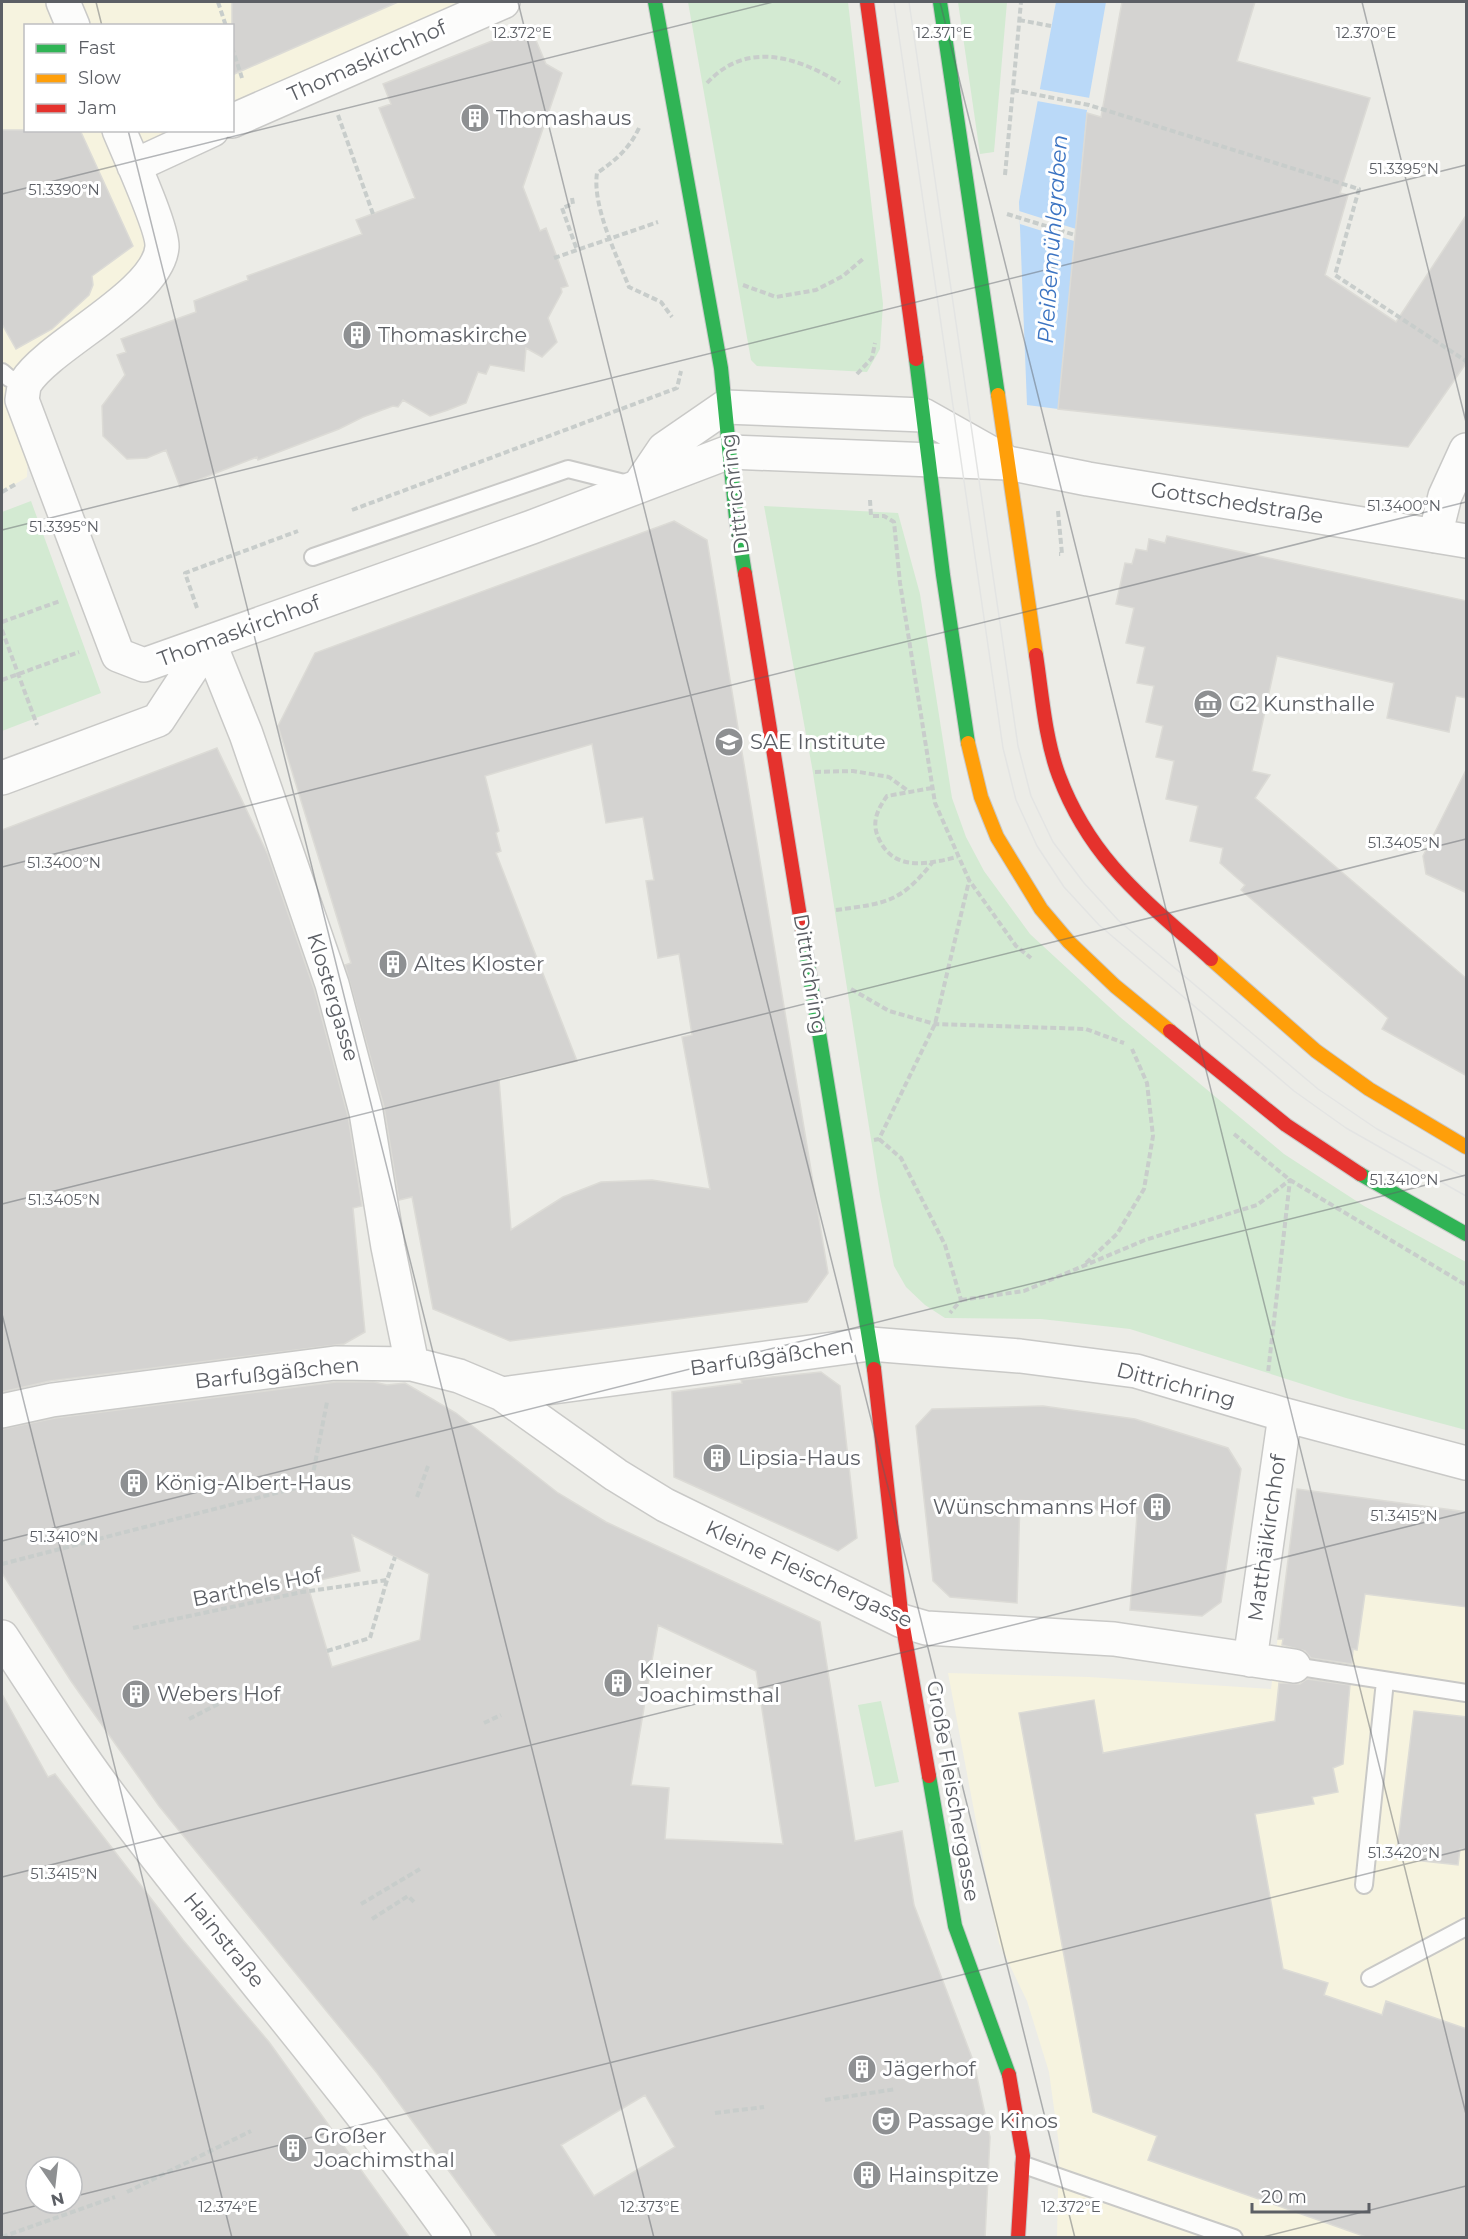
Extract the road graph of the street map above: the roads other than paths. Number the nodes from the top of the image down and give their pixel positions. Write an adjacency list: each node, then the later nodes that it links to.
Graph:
1 (63, 2): 6 (street)
2 (502, 2): 7 (street, Thomaskirchhof)
3 (655, 2): 12 (main road, Dittrichring)
4 (867, 2): 13 (main road)
5 (940, 2): 17 (main road)
6 (72, 24)
7 (234, 120)
8 (119, 132): 10 (street, Thomaskirchhof)
9 (208, 132): 10 (street)
10 (134, 166): 11 (street, Thomaskirchhof)
11 (14, 377): 21 (street, Thomaskirchhof)
12 (725, 407): 13 (street); 15 (main road, Dittrichring); 18 (street)
13 (923, 415): 16 (main road); 17 (street, Gottschedstraße)
14 (1467, 450): 19 (street)
15 (729, 452): 16 (street, Thomaskirchhof); 18 (street, Thomaskirchhof); 25 (main road, Dittrichring)
16 (929, 460): 17 (street, Gottschedstraße); 24 (main road)
17 (1008, 463): 19 (street, Gottschedstraße); 23 (main road)
18 (639, 486): 20 (lane); 21 (street, Thomaskirchhof)
19 (1451, 539)
20 (314, 557)
21 (209, 642): 22 (street); 26 (street, Klostergasse)
22 (2, 778)
23 (1467, 1147)
24 (1467, 1234)
25 (870, 1344): 27 (street, Barfußgäßchen); 29 (street, Dittrichring); 31 (main road, Große Fleischergasse)
26 (412, 1364): 27 (street, Barfußgäßchen); 28 (street, Barfußgäßchen)
27 (502, 1394): 31 (street, Kleine Fleischergasse)
28 (2, 1411)
29 (1285, 1415): 30 (street, Dittrichring); 33 (street, Matthäikirchhof)
30 (1467, 1462)
31 (902, 1621): 33 (street, Kleine Fleischergasse); 40 (main road, Große Fleischergasse)
32 (2, 1637): 41 (street, Hainstraße)
33 (1250, 1660): 34 (street, Kleine Fleischergasse)
34 (1294, 1666): 35 (lane)
35 (1384, 1681): 36 (lane); 37 (lane)
36 (1467, 1693)
37 (1364, 1885)
38 (1467, 1927): 39 (lane)
39 (1370, 1978)
40 (1024, 2165): 42 (main road, Große Fleischergasse); 43 (lane)
41 (454, 2238)
42 (1018, 2238)
43 (1234, 2238)

